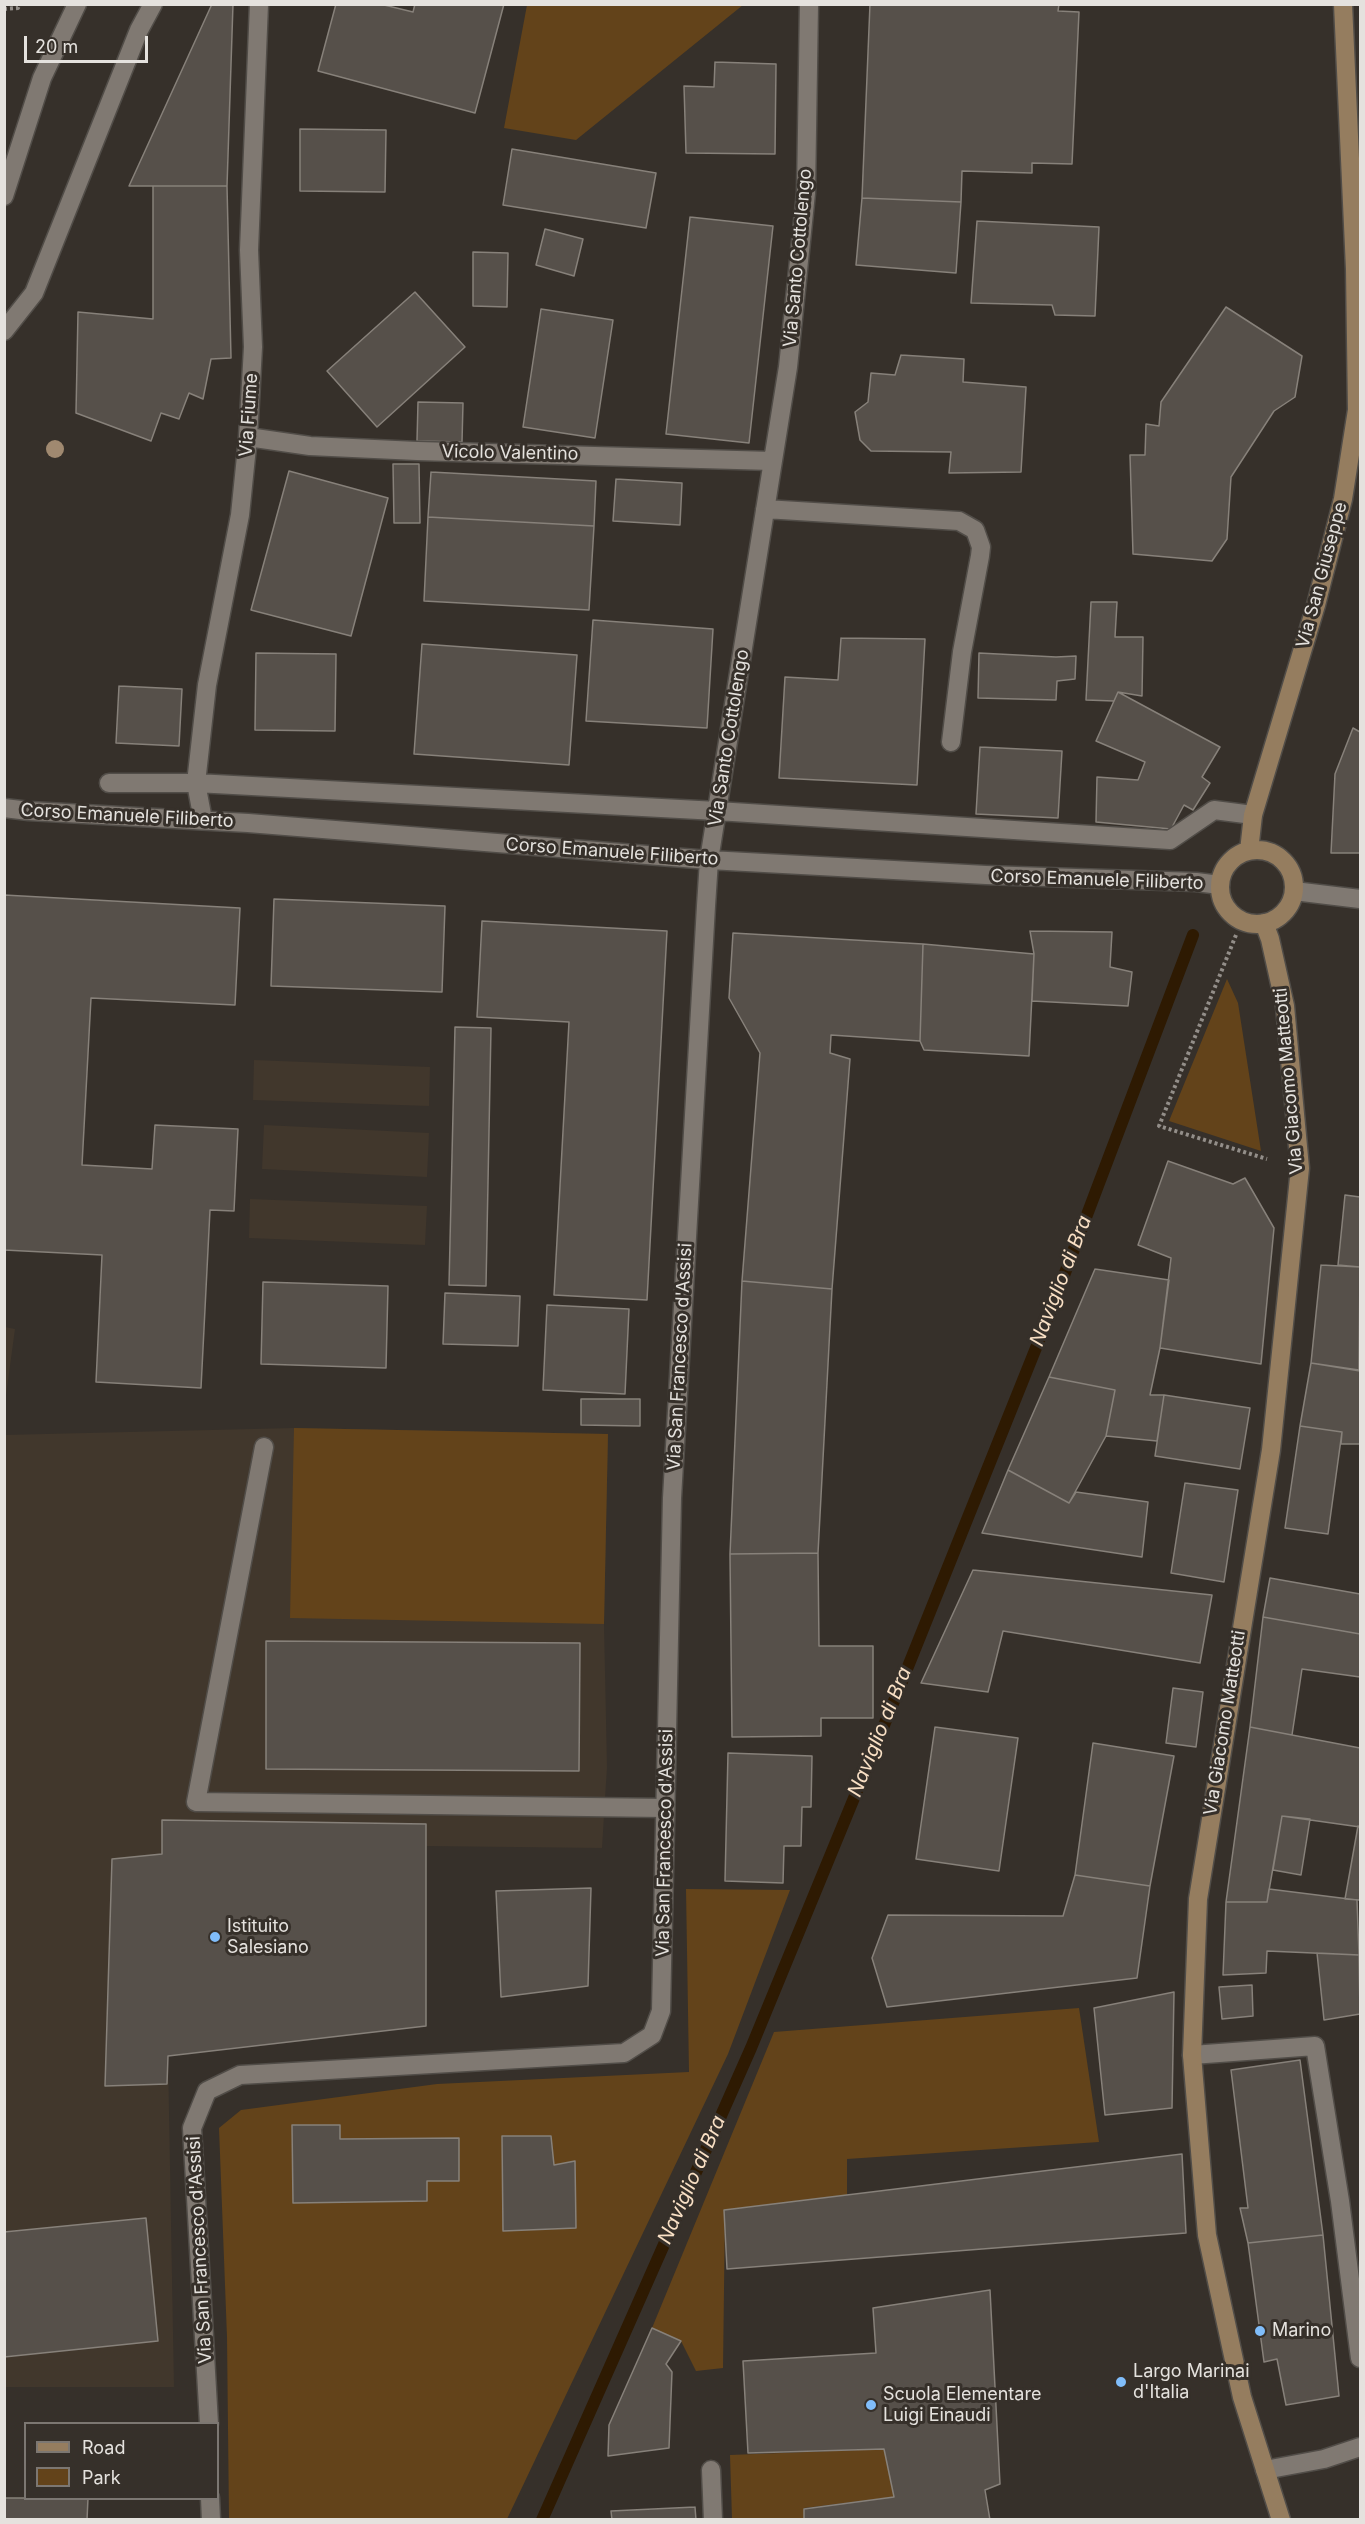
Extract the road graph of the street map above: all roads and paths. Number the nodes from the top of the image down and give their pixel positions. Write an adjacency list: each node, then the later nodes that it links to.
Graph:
1 (19, 4): 7 (path)
2 (77, 4): 9 (street)
3 (153, 4): 10 (street)
4 (259, 4): 12 (street, Via Fiume)
5 (808, 4): 13 (street, Via Santo Cottolengo)
6 (1343, 4): 8 (street, Via San Giuseppe)
7 (4, 9)
8 (1354, 140): 11 (street, Via San Giuseppe)
9 (4, 196)
10 (4, 331)
11 (1359, 410): 20 (street, Via San Giuseppe)
12 (248, 437): 13 (street, Vicolo Valentino); 17 (street, Via Fiume)
13 (772, 461): 14 (street, Via Santo Cottolengo)
14 (765, 509): 15 (street); 19 (street, Via Santo Cottolengo)
15 (951, 742)
16 (109, 783): 17 (street, Corso Emanuele Filiberto)
17 (196, 783): 19 (street, Corso Emanuele Filiberto); 21 (street, Via Fiume)
18 (4, 808): 21 (street, Corso Emanuele Filiberto)
19 (717, 811): 20 (street, Corso Emanuele Filiberto); 23 (street, Via Santo Cottolengo)
20 (1253, 815): 22 (street, Via San Giuseppe)
21 (203, 820): 23 (street, Corso Emanuele Filiberto)
22 (1249, 851): 24 (street); 25 (street)
23 (709, 860): 24 (street, Corso Emanuele Filiberto); 31 (street, Via San Francesco d'Assisi)
24 (1220, 885): 27 (street)
25 (1294, 891): 26 (street); 28 (street)
26 (1360, 899)
27 (1242, 920): 28 (street); 29 (path)
28 (1264, 923): 29 (street, Via Giacomo Matteotti)
29 (1300, 1168): 32 (street, Via Giacomo Matteotti)
30 (264, 1448): 31 (street)
31 (665, 1808): 34 (street, Via San Francesco d'Assisi)
32 (1192, 2055): 33 (street); 37 (street, Via Giacomo Matteotti)
33 (1360, 2358)
34 (208, 2422)
35 (1360, 2447): 37 (street)
36 (711, 2470): 40 (street)
37 (1265, 2470): 41 (street, Via Giacomo Matteotti)
38 (210, 2500): 39 (street)
39 (211, 2520)
40 (713, 2520)
41 (1281, 2520)

